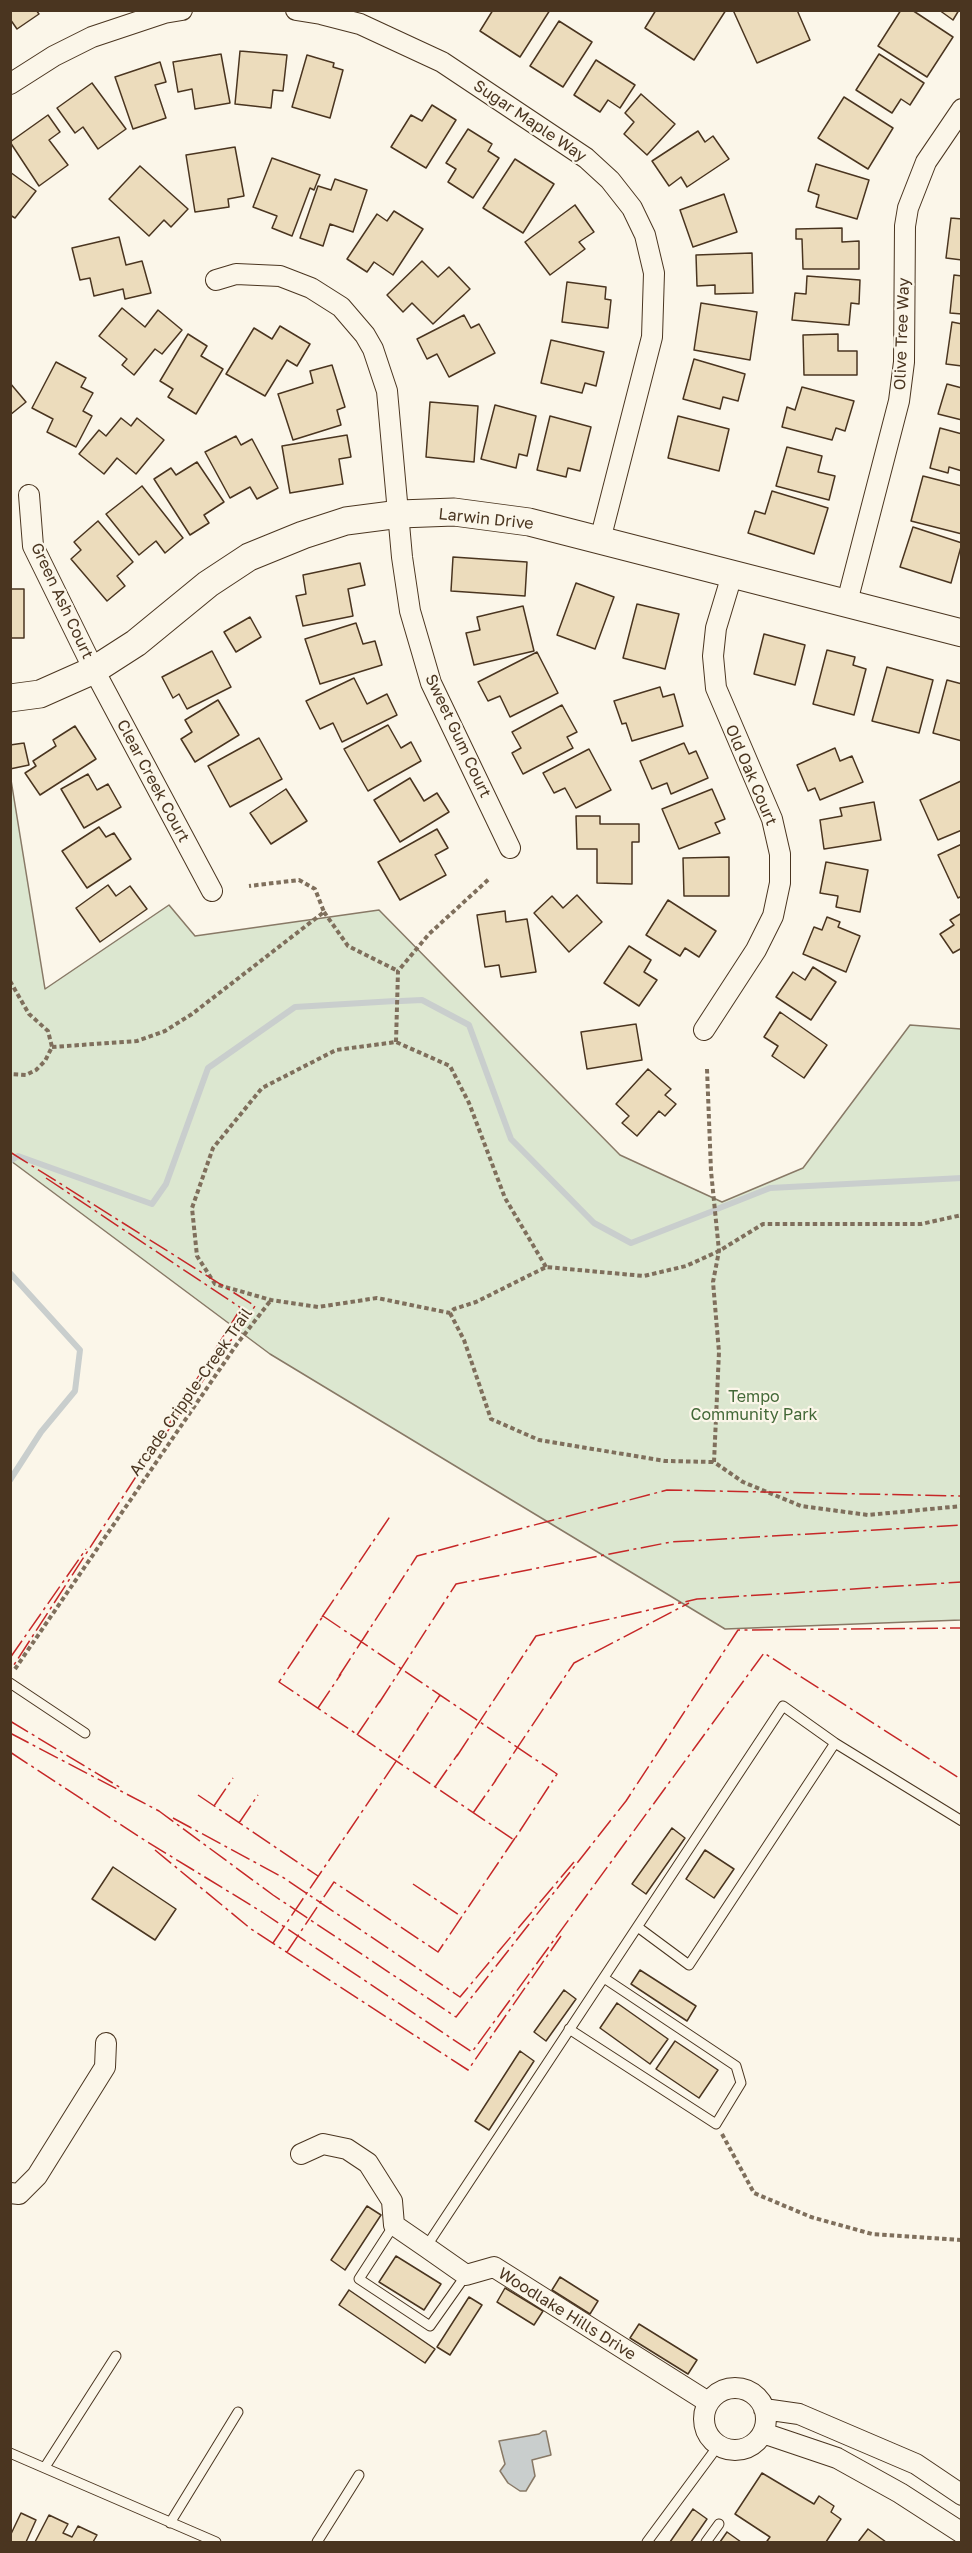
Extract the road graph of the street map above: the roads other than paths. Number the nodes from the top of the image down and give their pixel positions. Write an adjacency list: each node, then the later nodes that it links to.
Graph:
1 (296, 10): 8 (street, Sugar Maple Way)
2 (170, 11): 3 (street)
3 (10, 84)
4 (962, 109): 10 (street, Olive Tree Way)
5 (216, 280): 7 (street, Sweet Gum Court)
6 (29, 495): 12 (street, Green Ash Court)
7 (399, 514): 8 (street, Larwin Drive); 12 (street, Larwin Drive); 14 (street, Sweet Gum Court)
8 (600, 540): 9 (street, Larwin Drive)
9 (732, 575): 10 (street, Larwin Drive); 16 (street, Old Oak Court)
10 (847, 602): 11 (street, Larwin Drive)
11 (962, 633)
12 (94, 670): 13 (street, Larwin Drive); 15 (street, Clear Creek Court)
13 (10, 698)
14 (510, 848)
15 (212, 891)
16 (704, 1030)
17 (10, 1683): 18 (lane)
18 (86, 1733)
19 (835, 1743): 20 (lane); 21 (lane); 21 (lane)
20 (962, 1821)
21 (639, 1928): 22 (lane)
22 (604, 1978): 23 (lane); 23 (lane)
23 (569, 2029): 28 (lane)
24 (106, 2043): 26 (street)
25 (301, 2154): 27 (street)
26 (10, 2193)
27 (394, 2225): 28 (street); 29 (lane)
28 (426, 2247): 29 (street)
29 (466, 2275): 31 (street, Woodlake Hills Drive)
30 (116, 2356): 38 (lane)
31 (708, 2402): 32 (street); 35 (street)
32 (764, 2409): 34 (street); 37 (street)
33 (238, 2412): 42 (lane)
34 (763, 2433): 35 (street); 40 (street)
35 (718, 2446): 47 (lane)
36 (10, 2453): 38 (lane)
37 (916, 2464): 40 (street); 41 (street)
38 (45, 2467): 42 (lane)
39 (359, 2475): 46 (lane)
40 (900, 2493): 44 (street)
41 (962, 2495)
42 (170, 2523): 45 (lane)
43 (719, 2524): 48 (lane)
44 (962, 2533)
45 (216, 2542)
46 (317, 2542)
47 (647, 2542)
48 (706, 2542)

